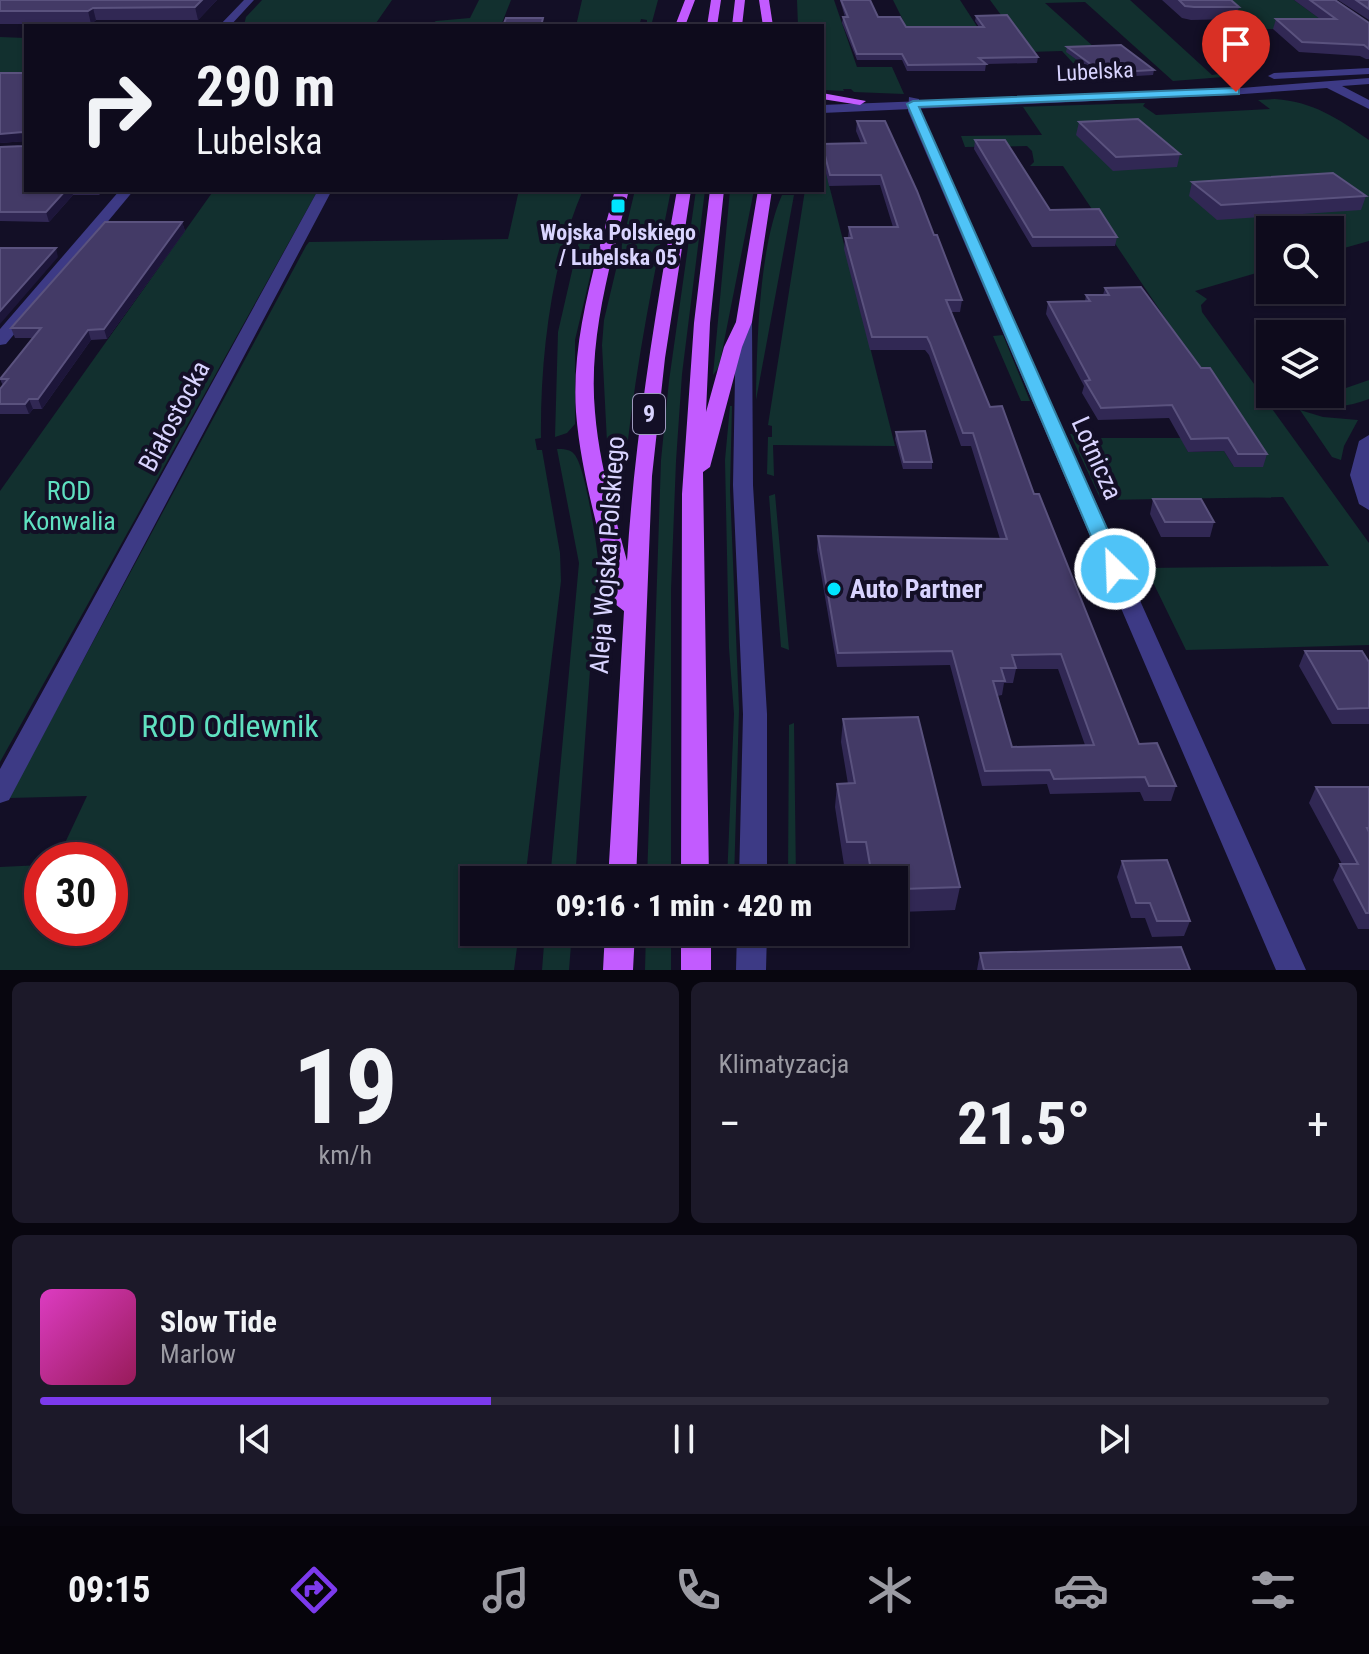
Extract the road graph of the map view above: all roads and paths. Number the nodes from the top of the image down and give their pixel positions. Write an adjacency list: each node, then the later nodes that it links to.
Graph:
1 (249, 0): 6 (street)
2 (690, 0): 7 (main road)
3 (716, 0): 8 (main road)
4 (740, 0): 9 (main road)
5 (764, 0): 10 (main road)
6 (226, 24)
7 (681, 24)
8 (712, 24)
9 (737, 24)
10 (768, 24)
11 (1369, 71): 12 (street)
12 (1274, 76)
13 (1369, 80): 14 (street)
14 (1333, 86): 18 (street, Lubelska); 18 (street, Lubelska); 19 (street); 21 (street)
15 (824, 96): 16 (main road)
16 (860, 101): 17 (street, Lubelska); 18 (street, Lubelska)
17 (824, 102)
18 (913, 102): 20 (street, Lubelska); 44 (street, Lotnicza)
19 (1369, 105)
20 (824, 109)
21 (1369, 120)
22 (125, 192): 29 (street)
23 (324, 192): 34 (street, Białostocka)
24 (621, 192): 33 (main road)
25 (684, 192): 33 (main road, Aleja Wojska Polskiego / 9)
26 (717, 192): 31 (main road, 9)
27 (765, 192): 28 (main road)
28 (744, 322): 31 (main road); 37 (street)
29 (0, 340)
30 (1369, 441): 32 (street)
31 (692, 494): 36 (main road, 9)
32 (1369, 504)
33 (632, 640): 35 (main road, Aleja Wojska Polskiego / 9)
34 (0, 793)
35 (623, 866)
36 (695, 866)
37 (753, 866)
38 (619, 946): 41 (main road)
39 (696, 946): 42 (main road)
40 (752, 946): 43 (street)
41 (618, 970)
42 (696, 970)
43 (751, 970)
44 (1291, 970)

